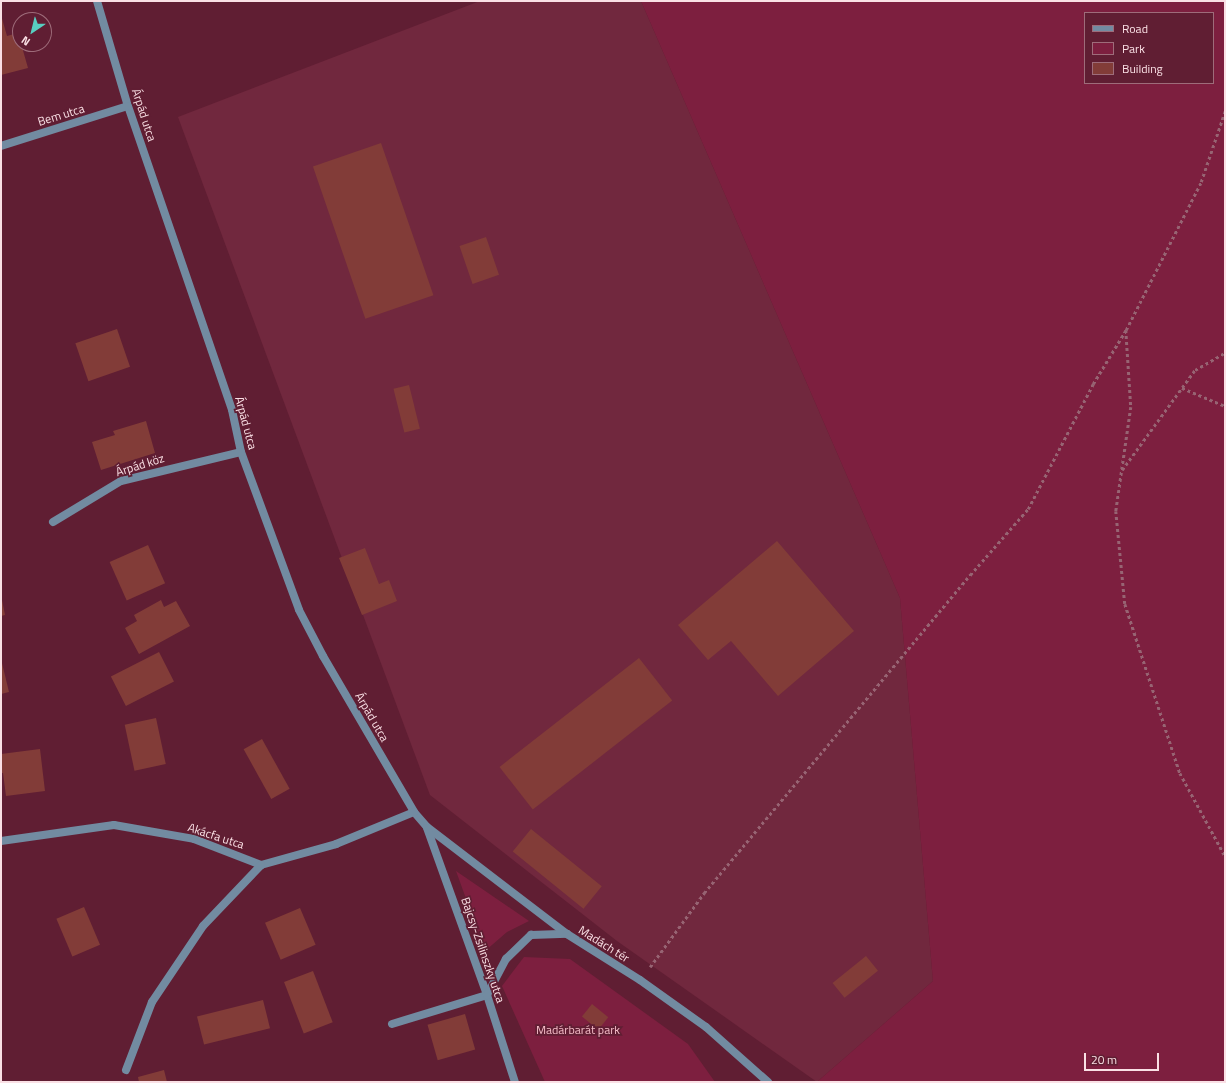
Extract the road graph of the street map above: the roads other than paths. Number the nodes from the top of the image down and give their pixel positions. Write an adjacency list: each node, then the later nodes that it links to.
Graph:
1 (97, 1): 2 (street, Árpád utca)
2 (128, 106): 3 (street, Bem utca); 4 (street, Árpád utca)
3 (1, 146)
4 (241, 452): 5 (street, Árpád köz); 6 (street, Árpád utca)
5 (53, 522)
6 (414, 812): 7 (street, Árpád utca); 9 (street)
7 (427, 827): 10 (street, Madách tér); 11 (street, Bajcsy-Zsilinszky utca)
8 (1, 840): 9 (street, Akácfa utca)
9 (261, 865): 13 (street)
10 (566, 934): 11 (street); 15 (street, Madách tér)
11 (486, 995): 12 (street); 14 (street, Bajcsy-Zsilinszky utca)
12 (392, 1024)
13 (126, 1070)
14 (515, 1082)
15 (768, 1082)

